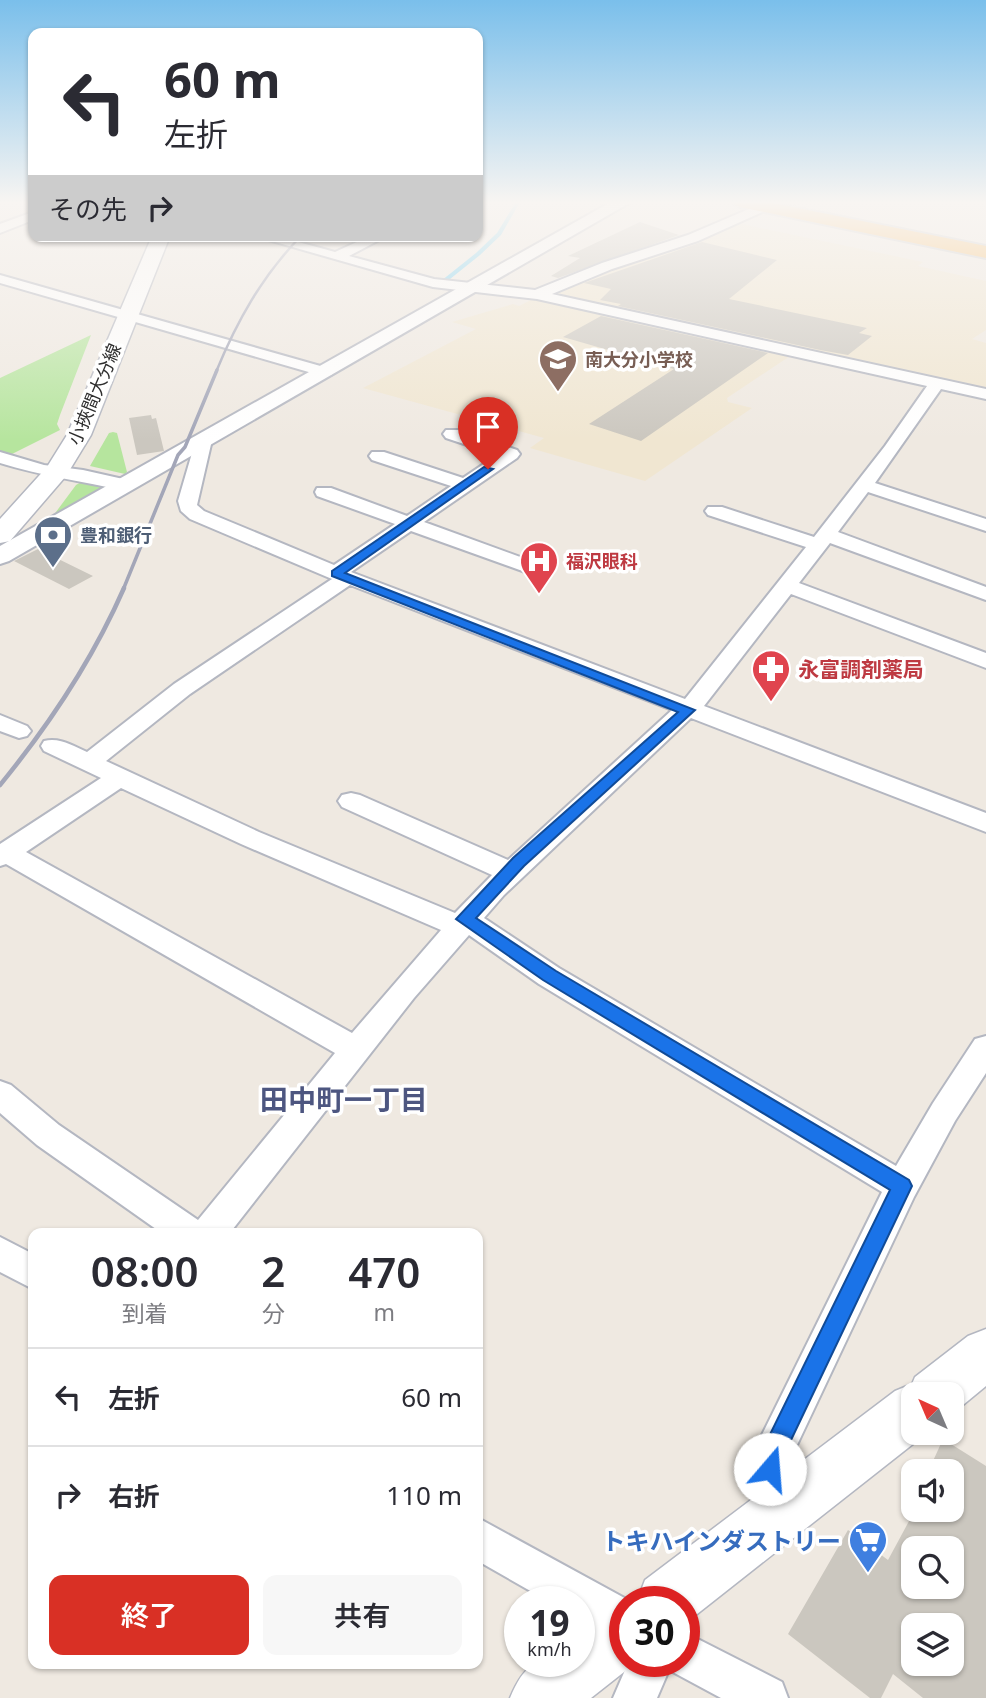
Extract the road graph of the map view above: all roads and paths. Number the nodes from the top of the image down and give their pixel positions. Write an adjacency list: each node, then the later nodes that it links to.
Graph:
1 (8, 281): 8 (street)
2 (141, 281): 8 (main road, 小挾間大分線)
3 (426, 281): 6 (street)
4 (487, 281): 6 (street)
5 (570, 281): 7 (street)
6 (475, 288): 7 (street); 9 (street)
7 (537, 295): 10 (street)
8 (126, 316): 9 (street); 16 (main road, 小挾間大分線)
9 (325, 372): 13 (street)
10 (937, 383): 11 (street); 19 (street)
11 (986, 394)
12 (452, 434): 18 (street)
13 (203, 440): 17 (street); 28 (street)
14 (378, 456): 18 (street)
15 (0, 457): 16 (street)
16 (57, 471): 17 (street); 24 (main road, 小挾間大分線)
17 (125, 485): 26 (street)
18 (465, 485): 22 (street)
19 (864, 485): 23 (street); 25 (street)
20 (324, 492): 22 (street)
21 (715, 511): 25 (street)
22 (410, 522): 27 (street); 28 (street)
23 (986, 525)
24 (0, 535)
25 (821, 539): 29 (street); 30 (street)
26 (0, 556)
27 (535, 569)
28 (342, 575): 32 (street); 34 (street)
29 (786, 585): 31 (street); 32 (street)
30 (986, 594)
31 (986, 661)
32 (688, 710): 37 (street); 39 (street)
33 (53, 746): 34 (street)
34 (89, 763): 35 (street)
35 (120, 777): 38 (street); 40 (street)
36 (351, 801): 39 (street)
37 (986, 823)
38 (7, 857): 42 (street)
39 (510, 872): 40 (street)
40 (462, 923): 42 (street); 44 (street)
41 (986, 1048): 44 (street)
42 (356, 1050): 46 (street)
43 (0, 1094): 45 (street)
44 (902, 1186): 52 (street)
45 (182, 1228)
46 (213, 1228)
47 (0, 1253): 48 (street)
48 (28, 1270)
49 (986, 1354): 50 (main road)
50 (950, 1382)
51 (901, 1420): 52 (main road)
52 (791, 1505): 54 (main road)
53 (483, 1541): 55 (street)
54 (686, 1586)
55 (609, 1613)
56 (609, 1645): 59 (main road)
57 (700, 1663): 61 (street)
58 (644, 1677): 60 (street)
59 (541, 1698)
60 (635, 1698)
61 (766, 1698)

